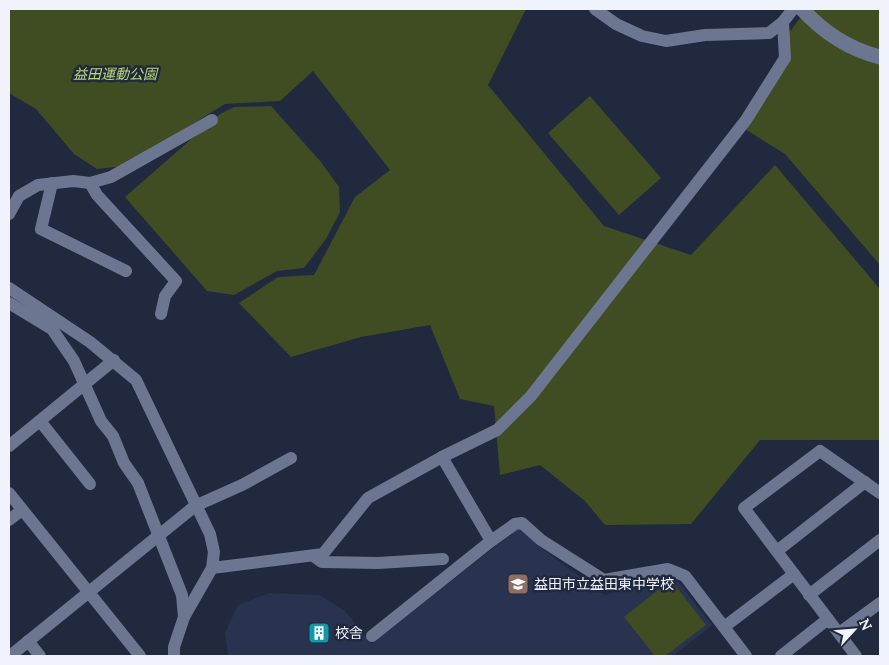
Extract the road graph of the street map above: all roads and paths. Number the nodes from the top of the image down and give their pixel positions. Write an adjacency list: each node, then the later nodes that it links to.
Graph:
1 (596, 9): 4 (street)
2 (793, 9): 4 (street)
3 (802, 9): 5 (street)
4 (783, 22): 18 (street)
5 (880, 57)
6 (212, 120): 8 (street)
7 (52, 183): 8 (street); 9 (street); 10 (street)
8 (90, 184): 13 (street)
9 (9, 214)
10 (126, 272)
11 (9, 288): 14 (street)
12 (9, 302): 15 (street)
13 (161, 314)
14 (114, 360): 15 (street); 24 (street)
15 (84, 385): 16 (street); 27 (street)
16 (40, 421): 17 (street); 21 (street)
17 (11, 439)
18 (442, 457): 29 (street); 31 (street)
19 (291, 458): 24 (street)
20 (865, 482): 23 (street); 30 (street); 30 (street)
21 (90, 484)
22 (9, 493): 25 (street)
23 (880, 494)
24 (195, 506): 27 (street); 33 (street)
25 (22, 510): 26 (street); 35 (street)
26 (9, 520)
27 (158, 536): 35 (street); 38 (street)
28 (880, 540): 36 (street)
29 (491, 541): 40 (street); 42 (street)
30 (776, 551): 34 (street)
31 (315, 557): 32 (street); 33 (street)
32 (443, 559)
33 (212, 568): 38 (street)
34 (794, 574): 36 (street); 40 (street)
35 (90, 594): 43 (street); 46 (street)
36 (809, 595): 39 (street)
37 (880, 602): 41 (street)
38 (184, 617): 47 (street)
39 (828, 619): 41 (street); 49 (street)
40 (724, 626): 48 (street)
41 (839, 633): 50 (street)
42 (372, 636)
43 (28, 641): 44 (street); 45 (street)
44 (10, 656)
45 (40, 656)
46 (140, 656)
47 (174, 656)
48 (746, 656)
49 (781, 656)
50 (856, 656)

